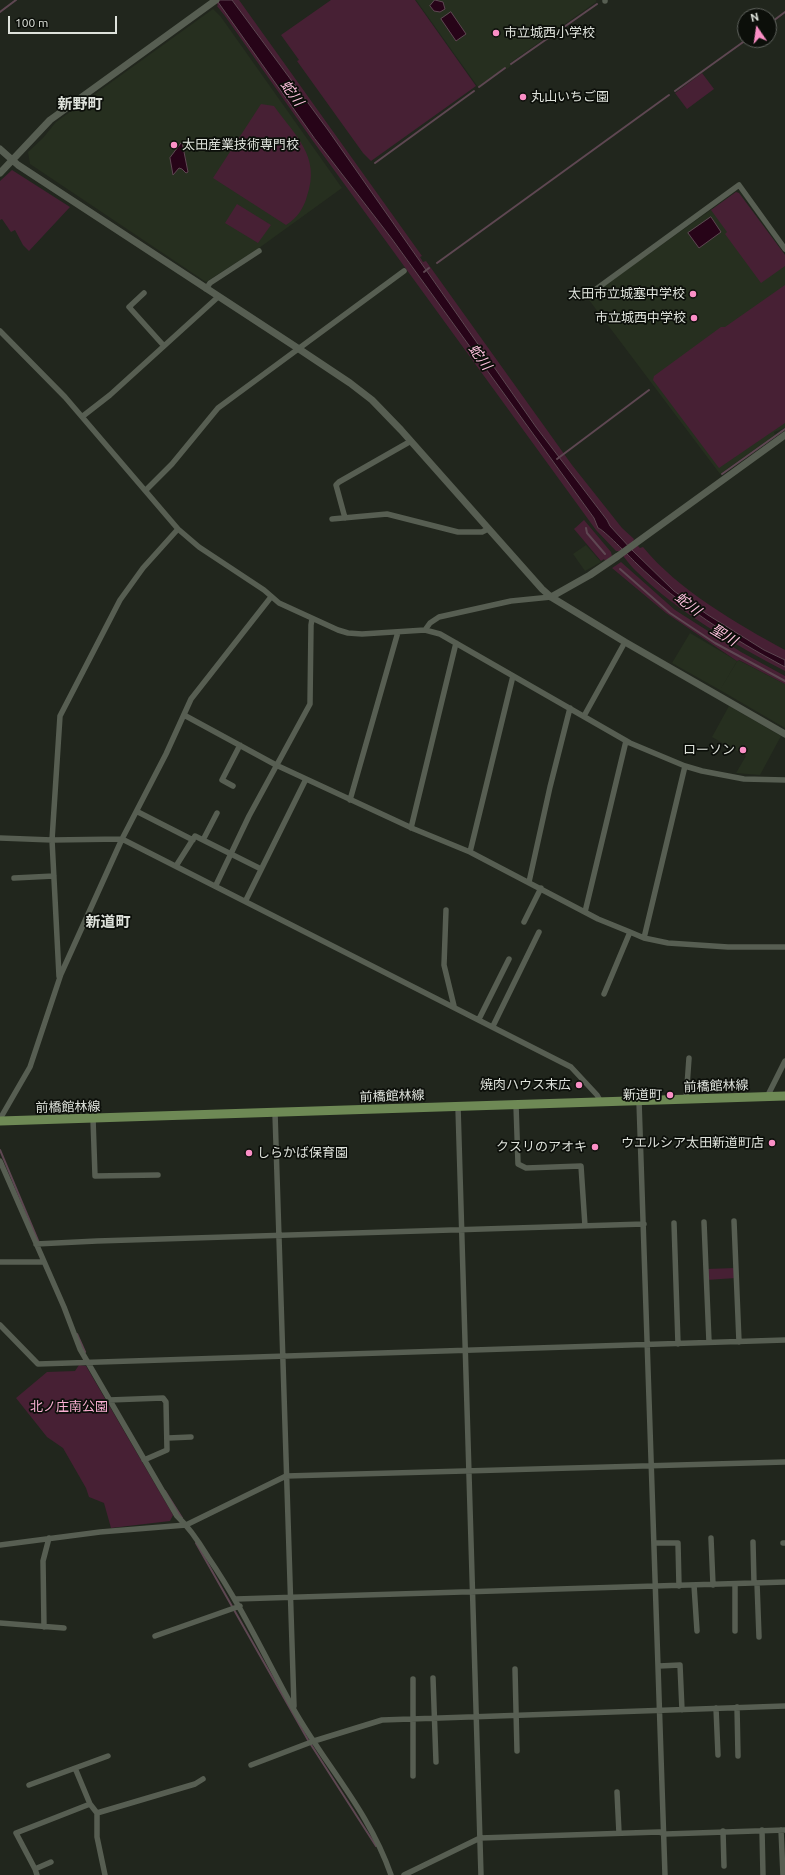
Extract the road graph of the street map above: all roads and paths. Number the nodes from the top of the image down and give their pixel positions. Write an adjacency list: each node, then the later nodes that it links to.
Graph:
1 (214, 1): 3 (street)
2 (0, 149): 3 (street)
3 (12, 160): 4 (street); 8 (street)
4 (0, 173)
5 (785, 249): 10 (street)
6 (259, 251): 8 (street)
7 (404, 271): 14 (street)
8 (206, 289): 11 (street)
9 (144, 293): 13 (street)
10 (588, 295)
11 (218, 297): 13 (street); 14 (street)
12 (0, 331): 15 (street)
13 (164, 346): 15 (street)
14 (299, 349): 17 (street); 18 (street)
15 (83, 416): 18 (street)
16 (785, 435): 24 (street)
17 (411, 441): 19 (street); 22 (street)
18 (146, 490): 21 (street)
19 (345, 518): 20 (street); 22 (street)
20 (332, 519)
21 (178, 529): 23 (street); 48 (street)
22 (488, 529): 24 (street)
23 (271, 597): 25 (street); 32 (street)
24 (551, 597): 26 (street); 28 (street)
25 (312, 619): 27 (street); 37 (street)
26 (425, 630): 27 (street); 29 (street)
27 (398, 632): 42 (street)
28 (625, 642): 33 (street); 34 (street)
29 (456, 644): 30 (street); 45 (street)
30 (513, 676): 31 (street); 51 (street)
31 (570, 708): 33 (street); 57 (street)
32 (184, 715): 36 (street); 43 (street)
33 (584, 716): 35 (street)
34 (785, 734)
35 (626, 741): 38 (street); 62 (street)
36 (240, 745): 37 (street); 41 (street)
37 (276, 765): 39 (street); 52 (street)
38 (685, 766): 40 (street); 66 (street)
39 (306, 779): 42 (street); 54 (street)
40 (785, 780)
41 (233, 786)
42 (350, 800): 45 (street)
43 (138, 812): 47 (street); 49 (street)
44 (217, 813): 50 (street)
45 (412, 828): 51 (street)
46 (0, 838): 48 (street)
47 (122, 839): 48 (street); 53 (street); 69 (street)
48 (52, 840): 55 (street)
49 (192, 840): 50 (street); 53 (street)
50 (203, 840): 52 (street)
51 (470, 852): 57 (street)
52 (230, 853): 54 (street); 58 (street)
53 (176, 866): 58 (street)
54 (261, 869): 60 (street)
55 (54, 876): 56 (street); 69 (street)
56 (14, 878)
57 (528, 882): 59 (street)
58 (216, 885): 60 (street)
59 (541, 888): 62 (street); 63 (street)
60 (246, 900): 71 (street)
61 (446, 910): 71 (street)
62 (585, 912): 65 (street)
63 (524, 922)
64 (539, 932): 73 (street)
65 (630, 932): 66 (street); 70 (street)
66 (644, 938): 67 (street)
67 (785, 947)
68 (509, 959): 72 (street)
69 (59, 978): 85 (street)
70 (604, 994)
71 (454, 1006): 72 (street)
72 (479, 1019): 73 (street)
73 (493, 1026): 80 (street)
74 (689, 1058): 78 (street)
75 (785, 1061): 77 (street)
76 (785, 1096): 77 (main road, 前橋館林線)
77 (767, 1097): 78 (main road, 前橋館林線)
78 (686, 1100): 79 (main road, 前橋館林線)
79 (639, 1101): 80 (main road, 前橋館林線); 91 (street)
80 (601, 1102): 81 (main road, 前橋館林線)
81 (516, 1105): 82 (main road, 前橋館林線); 92 (street)
82 (458, 1107): 83 (main road, 前橋館林線); 93 (street)
83 (275, 1113): 84 (main road, 前橋館林線); 94 (street)
84 (93, 1119): 85 (main road, 前橋館林線); 87 (street)
85 (0, 1120)
86 (0, 1161): 95 (street)
87 (158, 1175)
88 (734, 1221): 101 (street)
89 (704, 1222): 100 (street)
90 (674, 1223): 102 (street)
91 (644, 1224): 92 (street); 103 (street)
92 (585, 1226): 93 (street)
93 (461, 1230): 94 (street); 104 (street)
94 (279, 1236): 95 (street); 105 (street)
95 (36, 1244): 97 (street)
96 (0, 1262): 97 (street)
97 (44, 1262): 106 (street)
98 (0, 1325): 106 (street)
99 (785, 1340): 101 (street)
100 (709, 1342): 101 (street); 102 (street)
101 (739, 1342)
102 (678, 1344): 103 (street)
103 (647, 1345): 104 (street); 112 (street)
104 (465, 1351): 105 (street); 113 (street)
105 (283, 1357): 106 (street); 114 (street)
106 (88, 1363): 107 (street)
107 (109, 1400): 109 (street); 110 (street)
108 (191, 1437): 109 (street)
109 (168, 1438): 110 (street)
110 (144, 1460): 115 (street)
111 (785, 1462): 112 (street)
112 (651, 1466): 113 (street); 119 (street)
113 (468, 1471): 114 (street); 128 (street)
114 (286, 1476): 115 (street); 129 (street)
115 (186, 1525): 116 (street); 130 (street)
116 (49, 1538): 120 (street); 133 (street)
117 (711, 1538): 125 (street)
118 (753, 1542): 122 (street)
119 (654, 1543): 126 (street); 127 (street)
120 (0, 1545)
121 (785, 1582): 122 (street)
122 (756, 1583): 123 (street); 138 (street)
123 (734, 1584): 125 (street); 136 (street)
124 (694, 1585): 125 (street); 126 (street); 135 (street)
125 (713, 1585)
126 (679, 1586): 127 (street)
127 (657, 1587): 128 (street); 139 (street)
128 (472, 1591): 129 (street); 150 (street)
129 (290, 1597): 130 (street); 146 (street)
130 (236, 1599): 131 (street)
131 (240, 1606): 137 (street); 146 (street)
132 (0, 1624): 133 (street)
133 (44, 1627): 134 (street)
134 (64, 1628)
135 (697, 1631)
136 (735, 1631)
137 (155, 1636)
138 (759, 1637)
139 (659, 1666): 147 (street); 148 (street)
140 (515, 1669): 149 (street)
141 (432, 1678): 152 (street)
142 (413, 1679): 151 (street)
143 (785, 1706): 144 (street)
144 (737, 1707): 145 (street); 157 (street)
145 (716, 1708): 147 (street); 155 (street)
146 (294, 1709): 153 (street)
147 (682, 1710): 148 (street)
148 (660, 1711): 149 (street); 171 (street)
149 (516, 1715): 150 (street); 154 (street)
150 (477, 1717): 152 (street); 172 (street)
151 (413, 1719): 152 (street); 153 (street); 161 (street)
152 (434, 1719): 158 (street)
153 (314, 1741): 159 (street); 178 (street)
154 (517, 1751)
155 (718, 1755)
156 (108, 1756): 160 (street)
157 (738, 1756)
158 (436, 1762)
159 (251, 1765)
160 (75, 1768): 163 (street); 165 (street)
161 (413, 1776)
162 (203, 1779): 166 (street)
163 (29, 1785)
164 (617, 1792): 170 (street)
165 (90, 1804): 166 (street); 175 (street)
166 (97, 1813): 177 (street)
167 (762, 1830): 168 (street); 169 (street); 182 (street)
168 (783, 1830): 183 (street)
169 (723, 1831): 171 (street); 174 (street)
170 (619, 1833): 171 (street); 172 (street)
171 (664, 1833): 181 (street)
172 (480, 1838): 179 (street); 180 (street)
173 (51, 1862): 175 (street)
174 (724, 1866)
175 (35, 1869): 176 (street)
176 (37, 1875)
177 (105, 1875)
178 (391, 1875)
179 (404, 1875)
180 (481, 1875)
181 (666, 1875)
182 (763, 1875)
183 (783, 1875)

